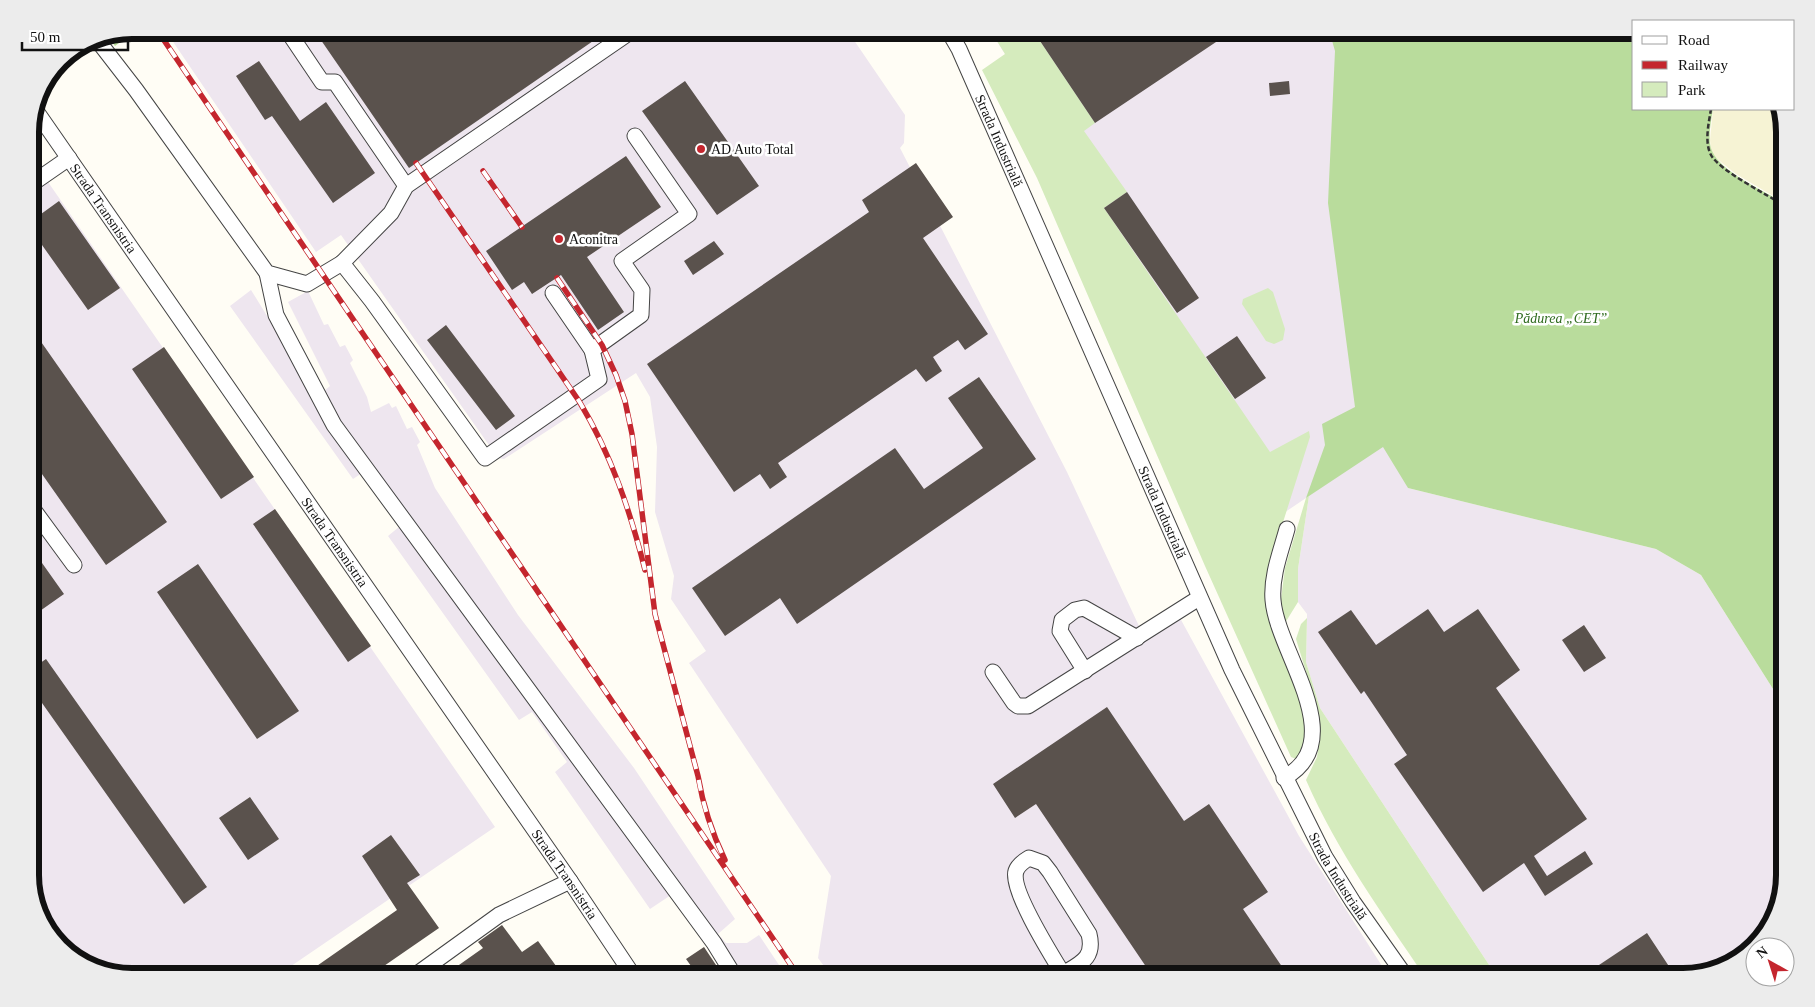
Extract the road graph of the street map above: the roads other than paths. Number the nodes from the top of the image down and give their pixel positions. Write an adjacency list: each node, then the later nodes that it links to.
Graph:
1 (293, 39): 9 (street)
2 (620, 39): 9 (street)
3 (953, 39): 17 (street, Strada Industrială)
4 (101, 44): 11 (street)
5 (40, 117): 7 (street, Strada Transnistria)
6 (634, 136): 13 (street)
7 (69, 158): 8 (street); 22 (street, Strada Transnistria)
8 (39, 179)
9 (406, 186): 10 (street)
10 (342, 263): 11 (street); 13 (street)
11 (267, 273): 25 (street)
12 (553, 293): 13 (street)
13 (592, 350)
14 (39, 517): 16 (street)
15 (1287, 529): 21 (street)
16 (74, 565)
17 (1200, 598): 18 (street); 21 (street, Strada Industrială)
18 (1138, 638): 19 (street); 19 (street)
19 (1085, 671): 20 (street)
20 (993, 672)
21 (1284, 778): 28 (street, Strada Industrială)
22 (570, 881): 23 (street); 24 (street, Strada Transnistria)
23 (425, 968)
24 (628, 968)
25 (729, 968)
26 (1060, 968): 27 (street)
27 (1072, 968)
28 (1400, 968)

